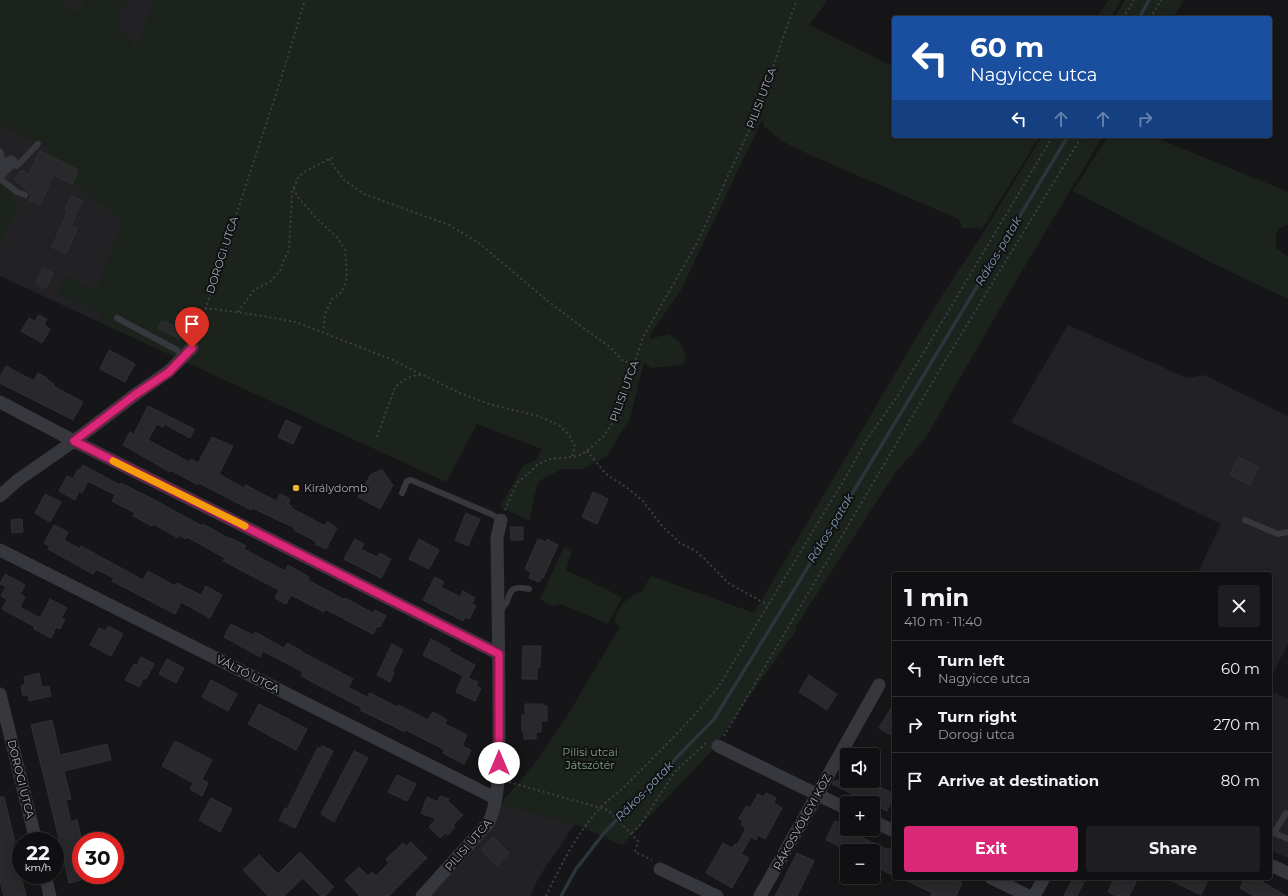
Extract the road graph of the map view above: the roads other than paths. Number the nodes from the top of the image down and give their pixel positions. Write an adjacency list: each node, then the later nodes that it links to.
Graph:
1 (38, 144): 3 (lane)
2 (0, 151): 3 (lane)
3 (4, 171): 4 (lane)
4 (25, 195)
5 (117, 318): 6 (lane)
6 (188, 353): 8 (street)
7 (0, 402): 8 (street)
8 (74, 441): 10 (street); 17 (street)
9 (402, 493): 11 (lane)
10 (0, 496)
11 (501, 520): 16 (street, PILISI UTCA)
12 (1245, 520): 13 (lane)
13 (1288, 532)
14 (0, 550): 22 (street, VÁLTÓ UTCA)
15 (529, 589): 16 (lane)
16 (499, 610): 17 (street, PILISI UTCA)
17 (499, 654): 22 (street, PILISI UTCA)
18 (879, 685): 21 (street, RÁKOSVÖLGYI KÖZ)
19 (0, 694): 27 (street, DOROGI UTCA)
20 (718, 746): 21 (street)
21 (818, 795): 23 (street); 39 (street, RÁKOSVÖLGYI KÖZ)
22 (495, 798): 37 (street, PILISI UTCA)
23 (840, 806)
24 (1288, 814): 28 (lane)
25 (880, 824): 26 (street)
26 (892, 830)
27 (34, 832)
28 (1272, 832): 29 (lane)
29 (1288, 839)
30 (1272, 866): 32 (street)
31 (660, 870): 38 (street)
32 (1288, 873)
33 (996, 880): 40 (street)
34 (1043, 880): 41 (street)
35 (47, 884): 36 (street)
36 (50, 896)
37 (422, 896)
38 (718, 896)
39 (760, 896)
40 (1029, 896)
41 (1034, 896)

